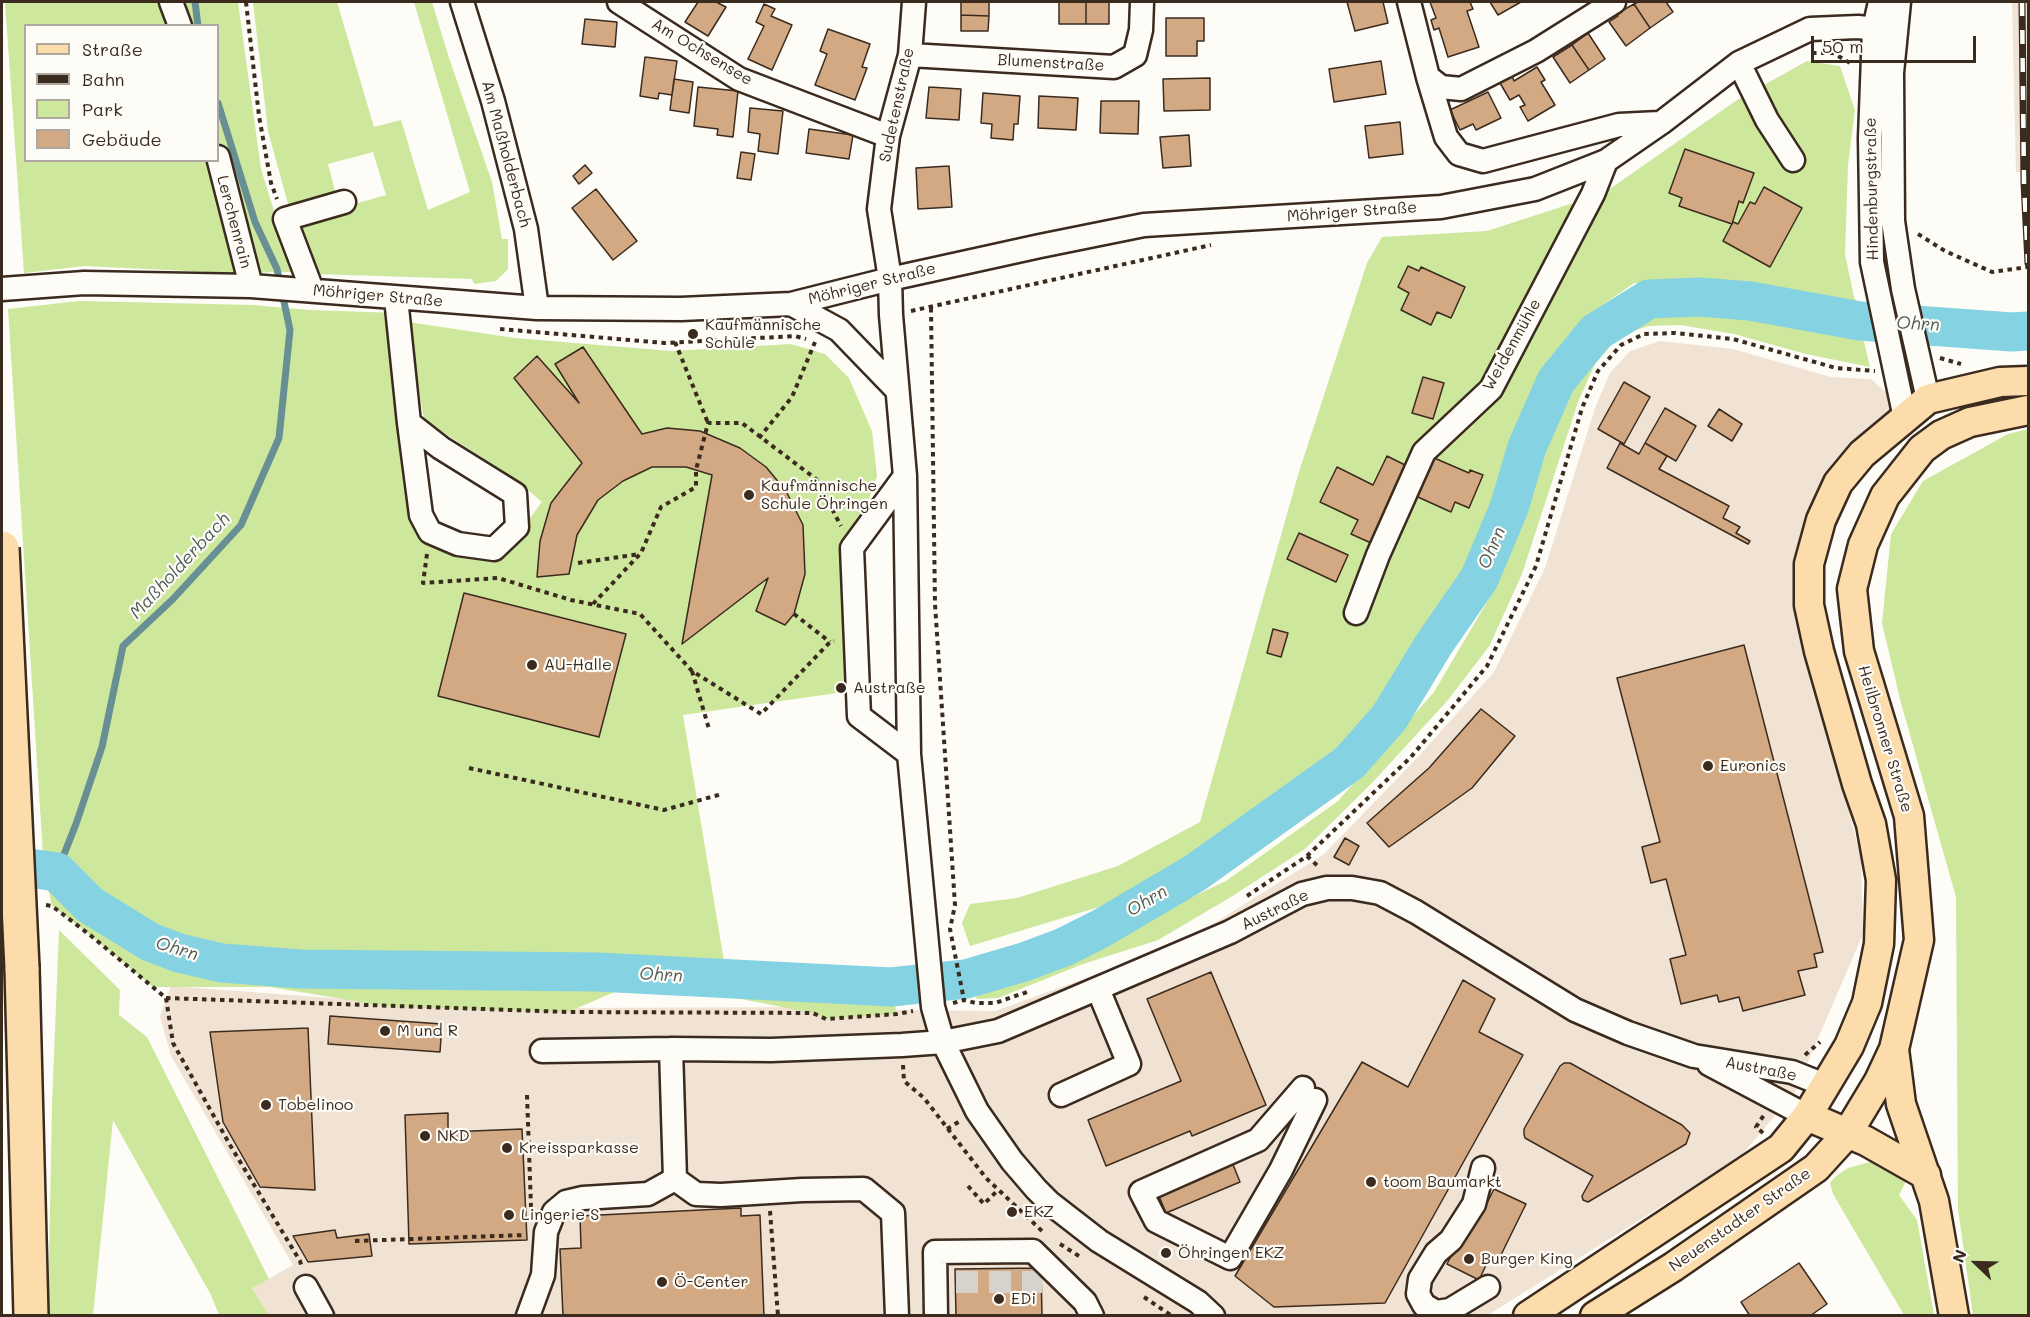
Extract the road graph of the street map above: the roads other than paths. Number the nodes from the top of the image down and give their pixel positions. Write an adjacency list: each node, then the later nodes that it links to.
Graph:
1 (171, 2): 10 (street)
2 (462, 2): 27 (street, Am Maßholderbach)
3 (619, 2): 16 (street, Am Ochsensee)
4 (914, 2): 12 (street, Sudetenstraße)
5 (1143, 2): 12 (street, Blumenstraße)
6 (1409, 2): 14 (street)
7 (1614, 2): 14 (street)
8 (1880, 2): 11 (street, Hindenburgstraße)
9 (1899, 2): 11 (street, Hindenburgstraße)
10 (179, 24)
11 (1885, 30): 13 (street, Möhriger Straße); 30 (street, Hindenburgstraße); 32 (street, Hindenburgstraße)
12 (910, 55): 16 (street, Sudetenstraße)
13 (1739, 63): 15 (street, Möhriger Straße); 17 (street)
14 (1428, 77): 15 (street)
15 (1661, 123): 19 (street, Möhriger Straße)
16 (888, 136): 21 (street, Sudetenstraße)
17 (1793, 160)
18 (219, 161): 22 (street, Lerchenrain)
19 (1606, 161): 21 (street, Möhriger Straße); 37 (street, Weidenmühle)
20 (344, 202): 24 (street)
21 (890, 279): 26 (street, Möhriger Straße); 29 (street)
22 (251, 286): 23 (street, Möhriger Straße); 24 (street, Möhriger Straße)
23 (2, 289)
24 (312, 290): 25 (street, Möhriger Straße)
25 (396, 298): 27 (street, Möhriger Straße); 33 (street)
26 (791, 304): 27 (street, Möhriger Straße); 29 (street, Möhriger Straße)
27 (537, 308)
28 (2028, 381): 30 (main road)
29 (897, 390): 35 (street)
30 (1928, 399): 32 (main road); 34 (main road)
31 (2028, 410): 34 (main road, Heilbronner Straße)
32 (1905, 418): 34 (main road); 45 (main road)
33 (409, 423): 33 (street)
34 (1931, 442): 41 (main road, Heilbronner Straße)
35 (905, 476): 38 (street); 38 (street)
36 (2, 548): 59 (highway, bridge)
37 (1356, 613)
38 (909, 754): 40 (street)
39 (1098, 989): 40 (street, Austraße); 44 (street, Austraße); 47 (street)
40 (943, 1042): 42 (street, Austraße); 65 (street)
41 (1894, 1048): 48 (main road, Heilbronner Straße); 51 (main road)
42 (671, 1049): 43 (street, Austraße); 54 (street)
43 (542, 1051)
44 (1694, 1056): 45 (street, Austraße); 49 (street, Austraße)
45 (1827, 1086): 48 (main road); 49 (main road)
46 (1309, 1094): 46 (street)
47 (1061, 1095)
48 (1866, 1104): 50 (main road, Neuenstadter Straße); 51 (main road)
49 (1807, 1116): 50 (main road); 66 (main road)
50 (1847, 1134): 53 (main road); 67 (main road, Neuenstadter Straße)
51 (1911, 1136): 53 (main road)
52 (1484, 1168): 58 (street)
53 (1926, 1175): 68 (main road)
54 (675, 1179): 61 (street); 62 (street)
55 (1042, 1282): 56 (street)
56 (1064, 1282): 63 (street); 64 (street)
57 (306, 1287): 60 (street)
58 (1488, 1287)
59 (31, 1316)
60 (322, 1316)
61 (528, 1316)
62 (897, 1316)
63 (936, 1316)
64 (1092, 1316)
65 (1213, 1316)
66 (1528, 1316)
67 (1595, 1316)
68 (1954, 1316)

